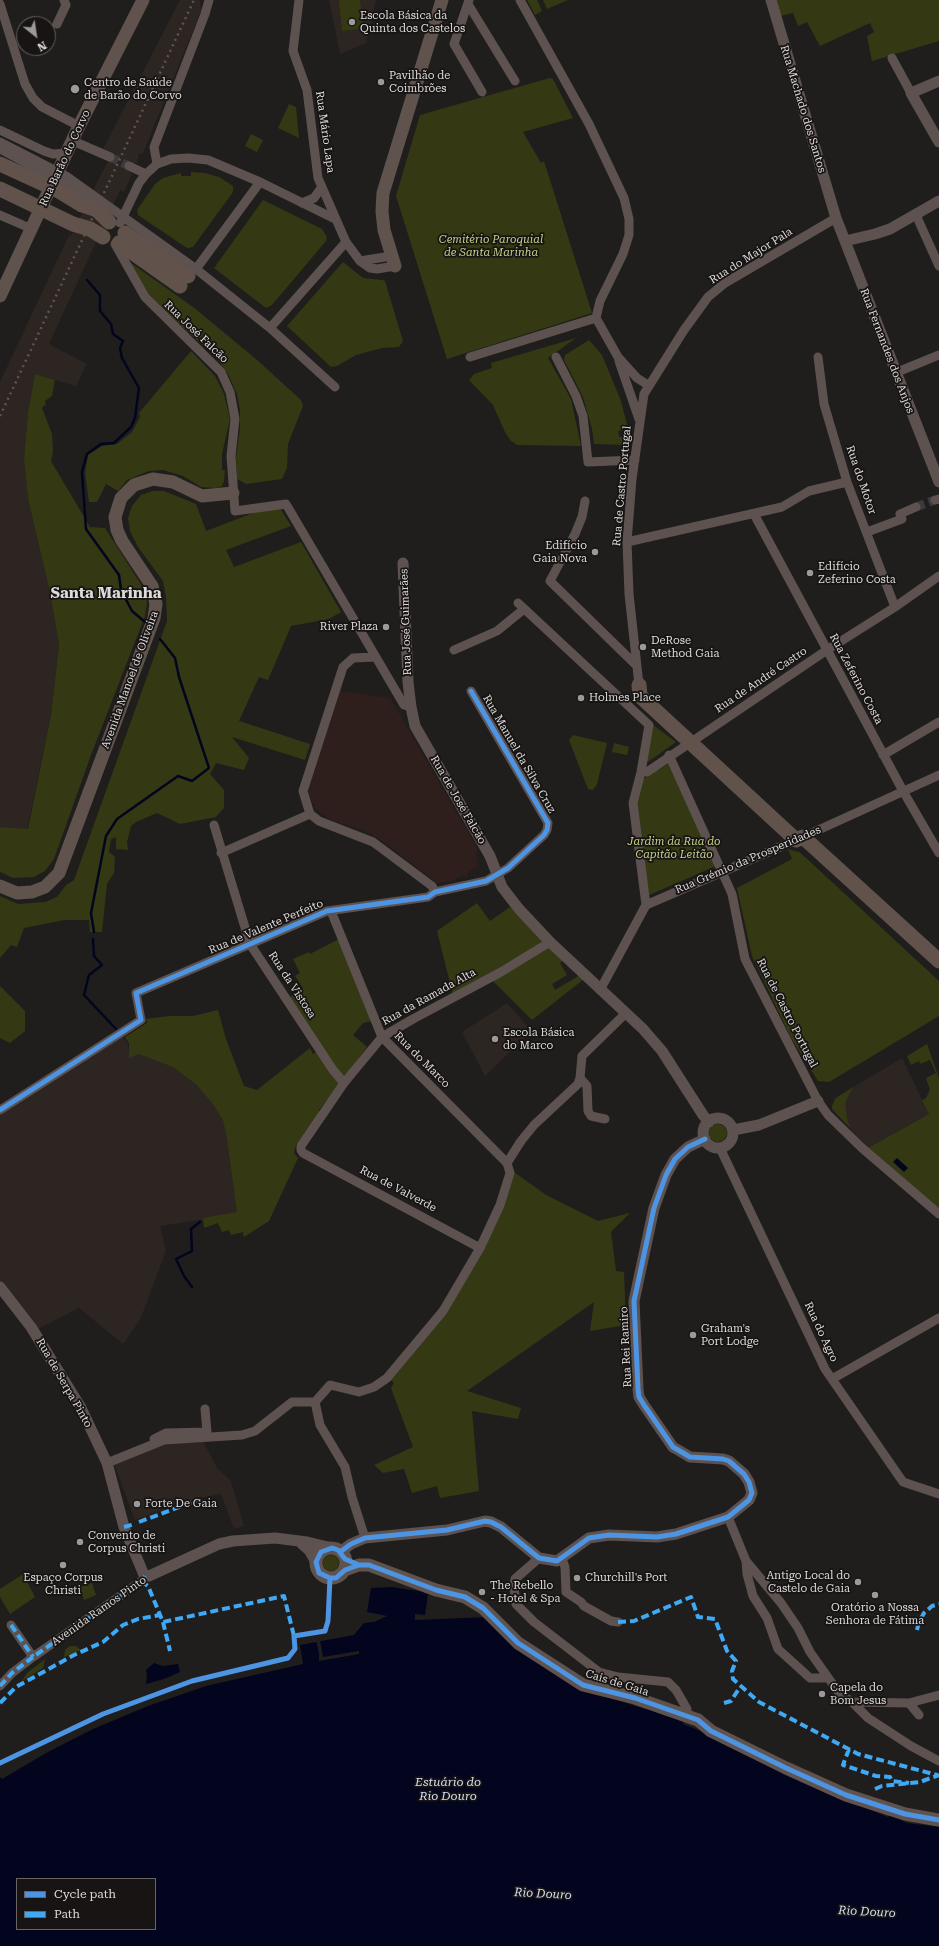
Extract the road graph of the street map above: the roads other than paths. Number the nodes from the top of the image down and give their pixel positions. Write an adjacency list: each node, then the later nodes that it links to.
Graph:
1 (64, 0): 10 (street)
2 (143, 0): 16 (main road, Rua Barão do Corvo)
3 (209, 0): 25 (street)
4 (299, 0): 30 (street, Rua Mário Lapa)
5 (442, 0): 44 (main road)
6 (520, 0): 49 (street)
7 (771, 0): 37 (street, Rua Machado dos Santos)
8 (469, 2): 12 (street); 14 (street)
9 (0, 4): 16 (street)
10 (57, 24)
11 (892, 58): 15 (street)
12 (515, 81)
13 (939, 82): 15 (street)
14 (482, 92)
15 (910, 93): 20 (street)
16 (79, 126): 18 (main road, Rua Barão do Corvo)
17 (0, 130): 23 (street)
18 (73, 141): 22 (street); 23 (main road, Rua Barão do Corvo)
19 (0, 142): 41 (street)
20 (939, 142)
21 (0, 149): 34 (street)
22 (110, 157)
23 (65, 159): 39 (main road, Rua Barão do Corvo)
24 (0, 164): 34 (main road)
25 (157, 164): 27 (street); 29 (street)
26 (129, 166): 27 (street)
27 (146, 174): 41 (street)
28 (0, 178): 40 (main road)
29 (260, 182): 33 (street); 46 (street)
30 (322, 187): 33 (street); 38 (street, Rua Mário Lapa)
31 (0, 189): 40 (main road)
32 (939, 201): 36 (street)
33 (302, 203): 38 (street)
34 (97, 210): 41 (main road)
35 (0, 215): 39 (street)
36 (916, 215): 42 (street); 45 (street)
37 (836, 218): 42 (street, Rua Fernandes dos Anjos); 57 (street, Rua do Major Pala)
38 (335, 219): 43 (street, Rua Mário Lapa)
39 (32, 229): 47 (main road, Rua Barão do Corvo)
40 (90, 229): 41 (main road)
41 (116, 231): 46 (main road); 65 (street, Rua José Falcão)
42 (845, 241): 56 (street, Rua Fernandes dos Anjos)
43 (346, 242): 44 (street, Rua Mário Lapa); 50 (street)
44 (393, 261)
45 (939, 266)
46 (188, 277): 50 (street)
47 (4, 278): 48 (main road, Rua Barão do Corvo)
48 (0, 296)
49 (596, 318): 53 (street); 55 (street)
50 (270, 328): 58 (street)
51 (939, 355): 56 (street)
52 (556, 357): 62 (street)
53 (618, 357): 57 (street); 59 (street)
54 (818, 357): 63 (street, Rua do Motor)
55 (470, 358)
56 (895, 373): 64 (street, Rua Fernandes dos Anjos)
57 (648, 385): 60 (street, Rua de Castro Portugal)
58 (335, 387)
59 (629, 392): 60 (street); 61 (street)
60 (644, 394): 61 (street, Rua de Castro Portugal)
61 (640, 420): 62 (street, Rua de Castro Portugal)
62 (635, 460): 70 (street, Rua de Castro Portugal)
63 (847, 482): 68 (street); 69 (street, Rua do Motor)
64 (939, 482)
65 (233, 493): 76 (street); 99 (main road, Avenida Manoel de Oliveira)
66 (585, 501): 77 (street)
67 (916, 508): 69 (street)
68 (754, 514): 70 (street); 75 (street, Rua Zeferino Costa)
69 (867, 532): 73 (street, Rua do Motor)
70 (627, 542): 77 (street, Rua de Castro Portugal)
71 (403, 563): 78 (street, Rua José Guimarães)
72 (939, 576): 73 (street, Rua de André Castro)
73 (895, 607): 75 (street, Rua de André Castro)
74 (454, 650): 85 (street)
75 (827, 650): 86 (street, Rua de André Castro); 88 (street, Rua Zeferino Costa)
76 (375, 657): 79 (street); 92 (street)
77 (637, 666): 81 (street, Rua de Castro Portugal)
78 (408, 682): 79 (street, Rua José Guimarães); 82 (street, Rua José Guimarães)
79 (393, 687): 82 (street)
80 (471, 691): 98 (street, Rua Manuel da Silva Cruz)
81 (640, 691): 83 (main road)
82 (411, 707): 98 (street, Rua de José Falcão)
83 (662, 716): 85 (street); 86 (main road)
84 (939, 722): 88 (street)
85 (649, 725): 89 (street)
86 (690, 742): 87 (street, Rua de André Castro); 94 (main road)
87 (669, 755): 89 (street, Rua de André Castro); 97 (street, Rua de Castro Portugal)
88 (883, 755): 91 (street, Rua Zeferino Costa)
89 (641, 772): 101 (street)
90 (939, 775): 91 (street, Rua Grémio da Prosperidades)
91 (903, 791): 94 (street, Rua Grémio da Prosperidades); 96 (street, Rua Zeferino Costa)
92 (310, 814): 95 (street); 100 (street)
93 (214, 825): 95 (street, Rua da Vistosa)
94 (799, 838): 97 (street, Rua Grémio da Prosperidades); 105 (main road)
95 (221, 853): 104 (street, Rua da Vistosa)
96 (939, 853)
97 (722, 872): 101 (street, Rua Grémio da Prosperidades); 111 (street, Rua de Castro Portugal)
98 (497, 875): 100 (street, Rua de Valente Perfeito); 103 (street, Rua de José Falcão)
99 (0, 886)
100 (435, 892): 102 (street, Rua de Valente Perfeito)
101 (647, 904): 106 (street)
102 (331, 911): 104 (street, Rua de Valente Perfeito); 108 (street, Rua do Marco)
103 (550, 942): 106 (street, Rua de José Falcão); 108 (street, Rua da Ramada Alta)
104 (250, 944): 110 (street, Rua da Vistosa); 112 (street, Rua de Valente Perfeito)
105 (939, 961)
106 (600, 990): 107 (street, Rua de José Falcão)
107 (626, 1013): 109 (street); 114 (street, Rua de José Falcão)
108 (382, 1037): 110 (street, Rua da Ramada Alta); 119 (street, Rua do Marco)
109 (580, 1078): 113 (street); 119 (street)
110 (344, 1083): 118 (street, Rua da Ramada Alta)
111 (818, 1101): 115 (street); 120 (street, Rua de Castro Portugal)
112 (0, 1110)
113 (605, 1119)
114 (709, 1122): 115 (street); 116 (street)
115 (733, 1130): 117 (street)
116 (705, 1139): 117 (street); 130 (street, Rua Rei Ramiro)
117 (720, 1148): 124 (street, Rua do Agro)
118 (303, 1153): 121 (street, Rua de Valverde)
119 (507, 1163): 121 (street)
120 (939, 1214)
121 (480, 1248): 125 (street)
122 (0, 1287): 128 (street, Rua de Serpa Pinto)
123 (939, 1318): 124 (street)
124 (832, 1379): 129 (street, Rua do Agro)
125 (315, 1402): 127 (street); 131 (street)
126 (204, 1409): 127 (street)
127 (141, 1450): 128 (street)
128 (107, 1463): 138 (street, Rua de Serpa Pinto)
129 (939, 1494)
130 (728, 1517): 135 (street, Rua Rei Ramiro); 136 (street)
131 (365, 1538): 133 (street); 134 (street)
132 (300, 1543): 133 (street, Avenida Ramos Pinto); 137 (street); 138 (street, Avenida Ramos Pinto)
133 (341, 1557): 137 (main road); 137 (main road); 148 (main road, Cais de Gaia)
134 (539, 1558): 135 (street); 148 (street)
135 (562, 1559): 139 (street)
136 (746, 1561): 142 (street); 142 (street)
137 (316, 1562)
138 (145, 1576): 141 (street, Avenida Ramos Pinto)
139 (618, 1622)
140 (11, 1625): 141 (street)
141 (33, 1657): 143 (street, Avenida Ramos Pinto)
142 (828, 1678): 145 (street)
143 (0, 1686)
144 (939, 1695): 146 (street)
145 (852, 1702): 146 (street); 149 (street)
146 (909, 1703): 147 (street)
147 (919, 1715)
148 (687, 1716): 150 (main road, Cais de Gaia)
149 (939, 1761)
150 (939, 1820)

